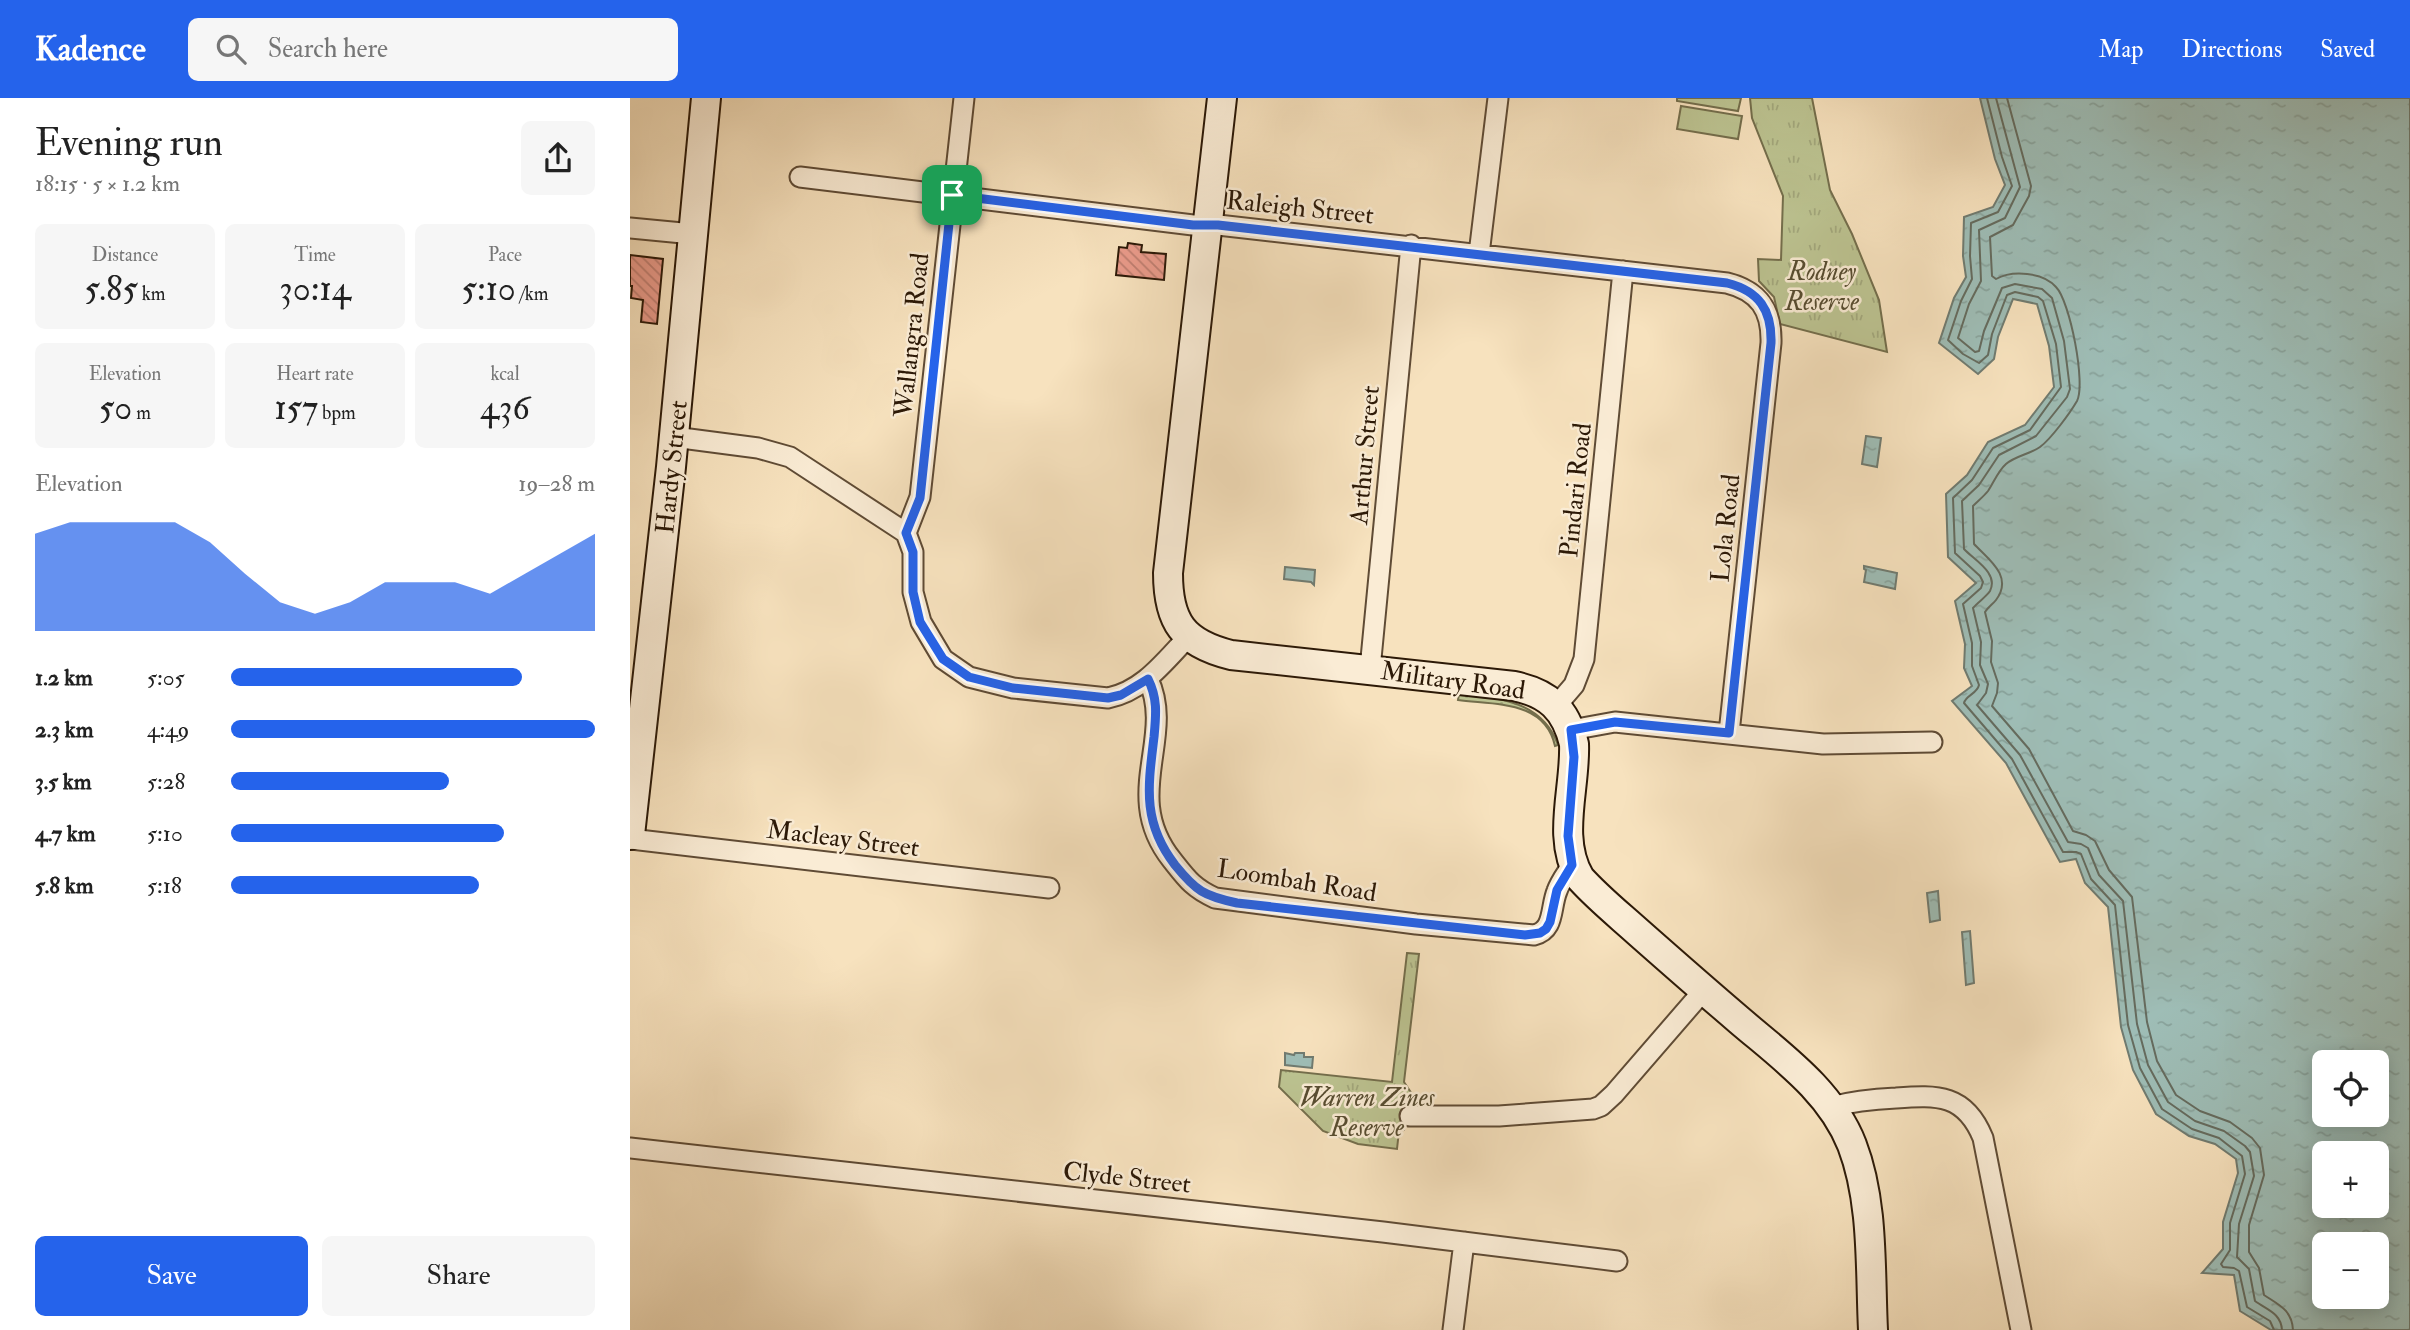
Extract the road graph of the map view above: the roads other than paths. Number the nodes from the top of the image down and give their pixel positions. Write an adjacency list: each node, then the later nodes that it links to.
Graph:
1 (706, 98): 9 (street, Hardy Street)
2 (964, 98): 6 (street, Wallangra Road)
3 (1222, 98): 7 (street)
4 (1498, 98): 11 (street)
5 (800, 177): 6 (street, Raleigh Street)
6 (952, 195): 7 (street, Raleigh Street); 15 (street, Wallangra Road)
7 (1207, 225): 10 (street, Raleigh Street); 16 (street)
8 (630, 229): 9 (street)
9 (693, 234): 14 (street, Hardy Street)
10 (1411, 246): 11 (street, Raleigh Street); 17 (street, Arthur Street)
11 (1479, 254): 12 (street, Raleigh Street)
12 (1623, 271): 13 (street, Raleigh Street); 19 (street, Pindari Road)
13 (1771, 327): 21 (street, Lola Road)
14 (674, 437): 15 (street); 23 (street, Hardy Street)
15 (906, 533): 18 (street)
16 (1188, 637): 17 (street, Military Road); 18 (street)
17 (1370, 669): 19 (street, Military Road)
18 (1148, 679): 24 (street, Loombah Road)
19 (1556, 706): 20 (street, Military Road)
20 (1571, 730): 21 (street); 24 (street, Military Road)
21 (1729, 733): 22 (street)
22 (1931, 742)
23 (630, 837): 25 (street, Macleay Street)
24 (1572, 865): 26 (street)
25 (1049, 888)
26 (1704, 990): 27 (street); 28 (street)
27 (1831, 1107): 33 (street); 34 (street)
28 (1410, 1116)
29 (630, 1148): 30 (street, Clyde Street)
30 (1464, 1242): 31 (street, Clyde Street); 32 (street)
31 (1617, 1261)
32 (1453, 1330)
33 (1873, 1330)
34 (2021, 1330)

